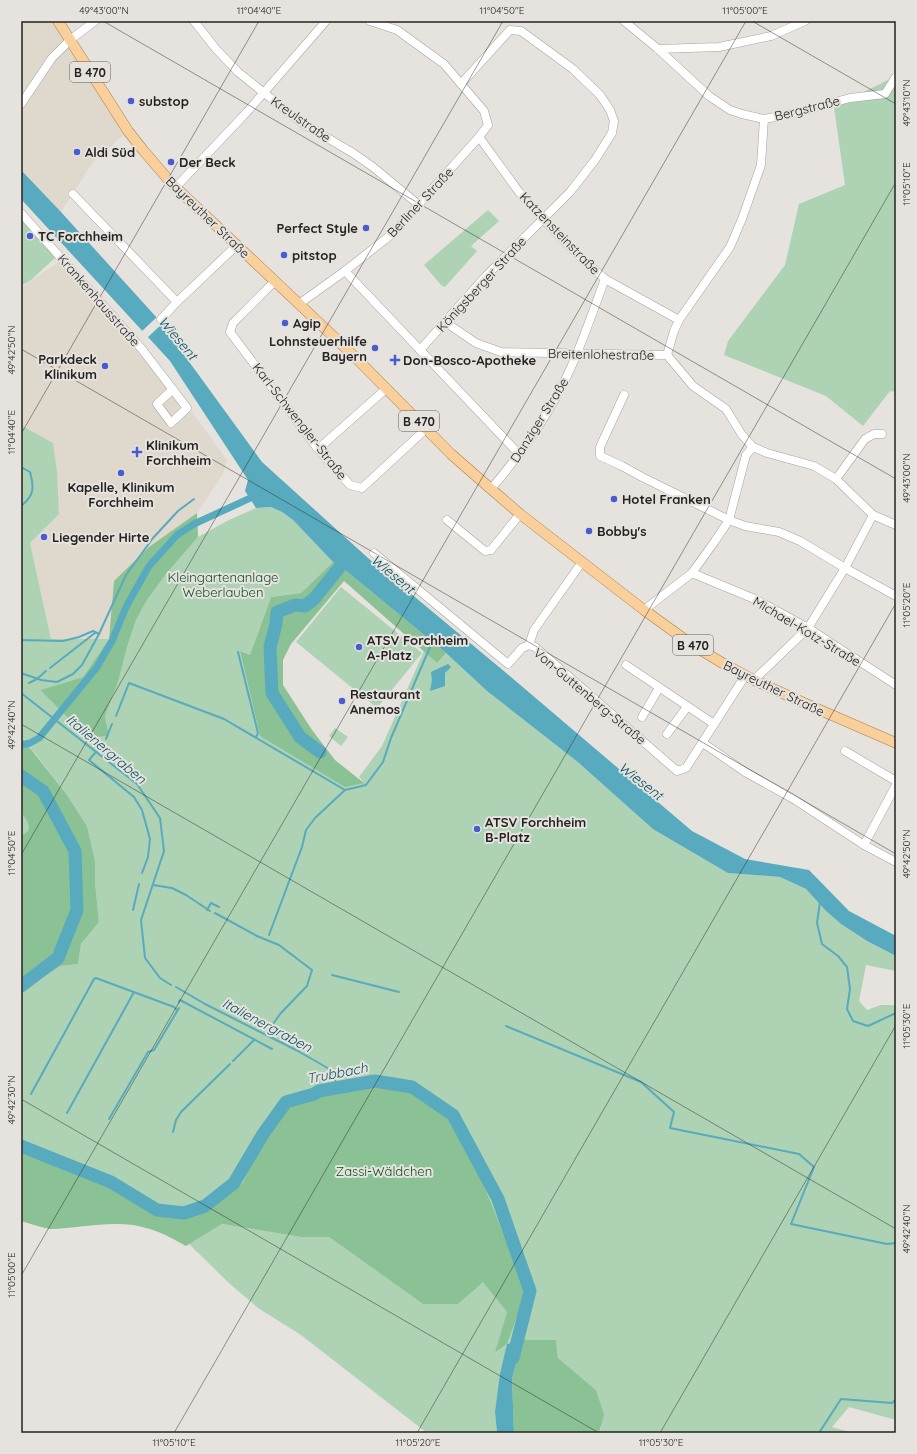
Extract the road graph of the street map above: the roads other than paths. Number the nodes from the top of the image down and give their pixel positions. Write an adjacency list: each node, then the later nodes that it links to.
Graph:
1 (58, 21): 8 (main road, Bayreuther Straße / B 470)
2 (95, 21): 8 (street)
3 (194, 21): 12 (street, Kreulstraße)
4 (326, 21): 12 (street)
5 (370, 21): 11 (street)
6 (624, 21): 9 (street, Bergstraße)
7 (805, 21): 9 (street)
8 (70, 40): 13 (street); 16 (main road, Bayreuther Straße / B 470)
9 (658, 49): 14 (street, Bergstraße)
10 (895, 78): 14 (street, Bergstraße)
11 (461, 84): 15 (street, Berliner Straße); 20 (street, Königsberger Straße)
12 (263, 92): 16 (street); 18 (street, Kreulstraße)
13 (22, 99)
14 (764, 119): 28 (street)
15 (479, 138): 18 (street, Berliner Straße); 20 (street, Katzensteinstraße)
16 (175, 188): 21 (main road, Bayreuther Straße / B 470)
17 (73, 194): 25 (street)
18 (419, 205): 22 (street, Berliner Straße)
19 (21, 213): 34 (street, Krankenhausstraße)
20 (542, 219): 23 (street, Katzensteinstraße); 29 (street, Königsberger Straße)
21 (236, 246): 24 (main road, Bayreuther Straße / B 470); 25 (street)
22 (345, 271): 26 (street, Berliner Straße); 30 (street)
23 (605, 279): 28 (street, Katzensteinstraße); 31 (street, Danziger Straße)
24 (275, 281): 26 (main road, Bayreuther Straße / B 470); 39 (street, Karl-Schwengler-Straße)
25 (177, 302): 27 (street)
26 (299, 304): 33 (main road, Bayreuther Straße / B 470)
27 (161, 319)
28 (679, 320): 32 (street)
29 (446, 322): 30 (street, Königsberger Straße); 31 (street, Breitenlohestraße)
30 (420, 350): 40 (street)
31 (577, 354): 32 (street, Breitenlohestraße); 40 (street, Danziger Straße)
32 (667, 355): 38 (street, Breitenlohestraße)
33 (387, 388): 36 (main road, Bayreuther Straße / B 470); 39 (street)
34 (173, 389)
35 (624, 395): 46 (street)
36 (427, 428): 39 (street, Karl-Schwengler-Straße); 42 (main road, Bayreuther Straße / B 470)
37 (882, 434): 41 (street)
38 (752, 447): 41 (street, Breitenlohestraße); 46 (street)
39 (318, 449)
40 (519, 454): 42 (street, Danziger Straße)
41 (836, 479): 44 (street, Breitenlohestraße)
42 (491, 489): 43 (main road, Bayreuther Straße / B 470)
43 (520, 514): 45 (street); 49 (main road, Bayreuther Straße / B 470)
44 (873, 515): 47 (street, Breitenlohestraße); 50 (street, Von-Guttenberg-Straße)
45 (447, 520)
46 (729, 520): 50 (street); 51 (street)
47 (896, 525)
48 (374, 553): 55 (street, Von-Guttenberg-Straße)
49 (582, 562): 53 (main road, Bayreuther Straße / B 470); 55 (street)
50 (845, 568): 52 (street); 54 (street, Von-Guttenberg-Straße)
51 (692, 572): 53 (street); 54 (street, Michael-Kotz-Straße)
52 (896, 596)
53 (644, 610): 57 (main road, Bayreuther Straße / B 470)
54 (808, 628): 57 (street, Von-Guttenberg-Straße); 58 (street, Michael-Kotz-Straße)
55 (529, 645): 64 (street, Von-Guttenberg-Straße)
56 (626, 665): 59 (street)
57 (750, 678): 62 (street, Von-Guttenberg-Straße); 65 (main road, Bayreuther Straße / B 470)
58 (896, 685)
59 (659, 688): 60 (street); 61 (street)
60 (687, 707): 62 (street); 63 (street)
61 (642, 717)
62 (714, 724): 64 (street, Von-Guttenberg-Straße)
63 (667, 734)
64 (703, 743): 69 (street)
65 (896, 743)
66 (845, 751): 67 (street)
67 (896, 781)
68 (896, 785): 69 (street)
69 (864, 845): 70 (street)
70 (896, 862)

